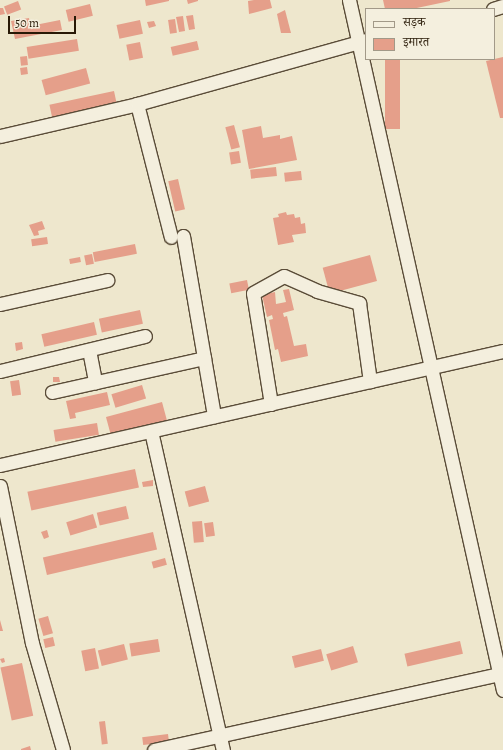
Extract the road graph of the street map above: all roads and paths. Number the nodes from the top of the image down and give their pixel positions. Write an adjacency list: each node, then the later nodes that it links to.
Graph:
1 (349, 0): 2 (street)
2 (362, 41): 3 (street); 5 (street)
3 (365, 55)
4 (366, 60): 13 (street)
5 (137, 104): 6 (street); 12 (street)
6 (0, 136)
7 (107, 280): 8 (street)
8 (0, 304)
9 (145, 336): 10 (street)
10 (89, 350): 14 (street); 16 (street)
11 (503, 351): 13 (street)
12 (204, 358): 16 (street); 19 (street)
13 (430, 367): 15 (street); 23 (street)
14 (0, 371)
15 (370, 381): 18 (street); 18 (street)
16 (95, 382): 17 (street)
17 (52, 392)
18 (271, 404): 19 (street)
19 (214, 416): 20 (street)
20 (151, 431): 21 (street); 25 (street)
21 (0, 465)
22 (0, 486): 26 (street)
23 (501, 673): 24 (street); 25 (street)
24 (503, 690)
25 (220, 736): 27 (street); 28 (street)
26 (63, 750)
27 (154, 750)
28 (223, 750)

